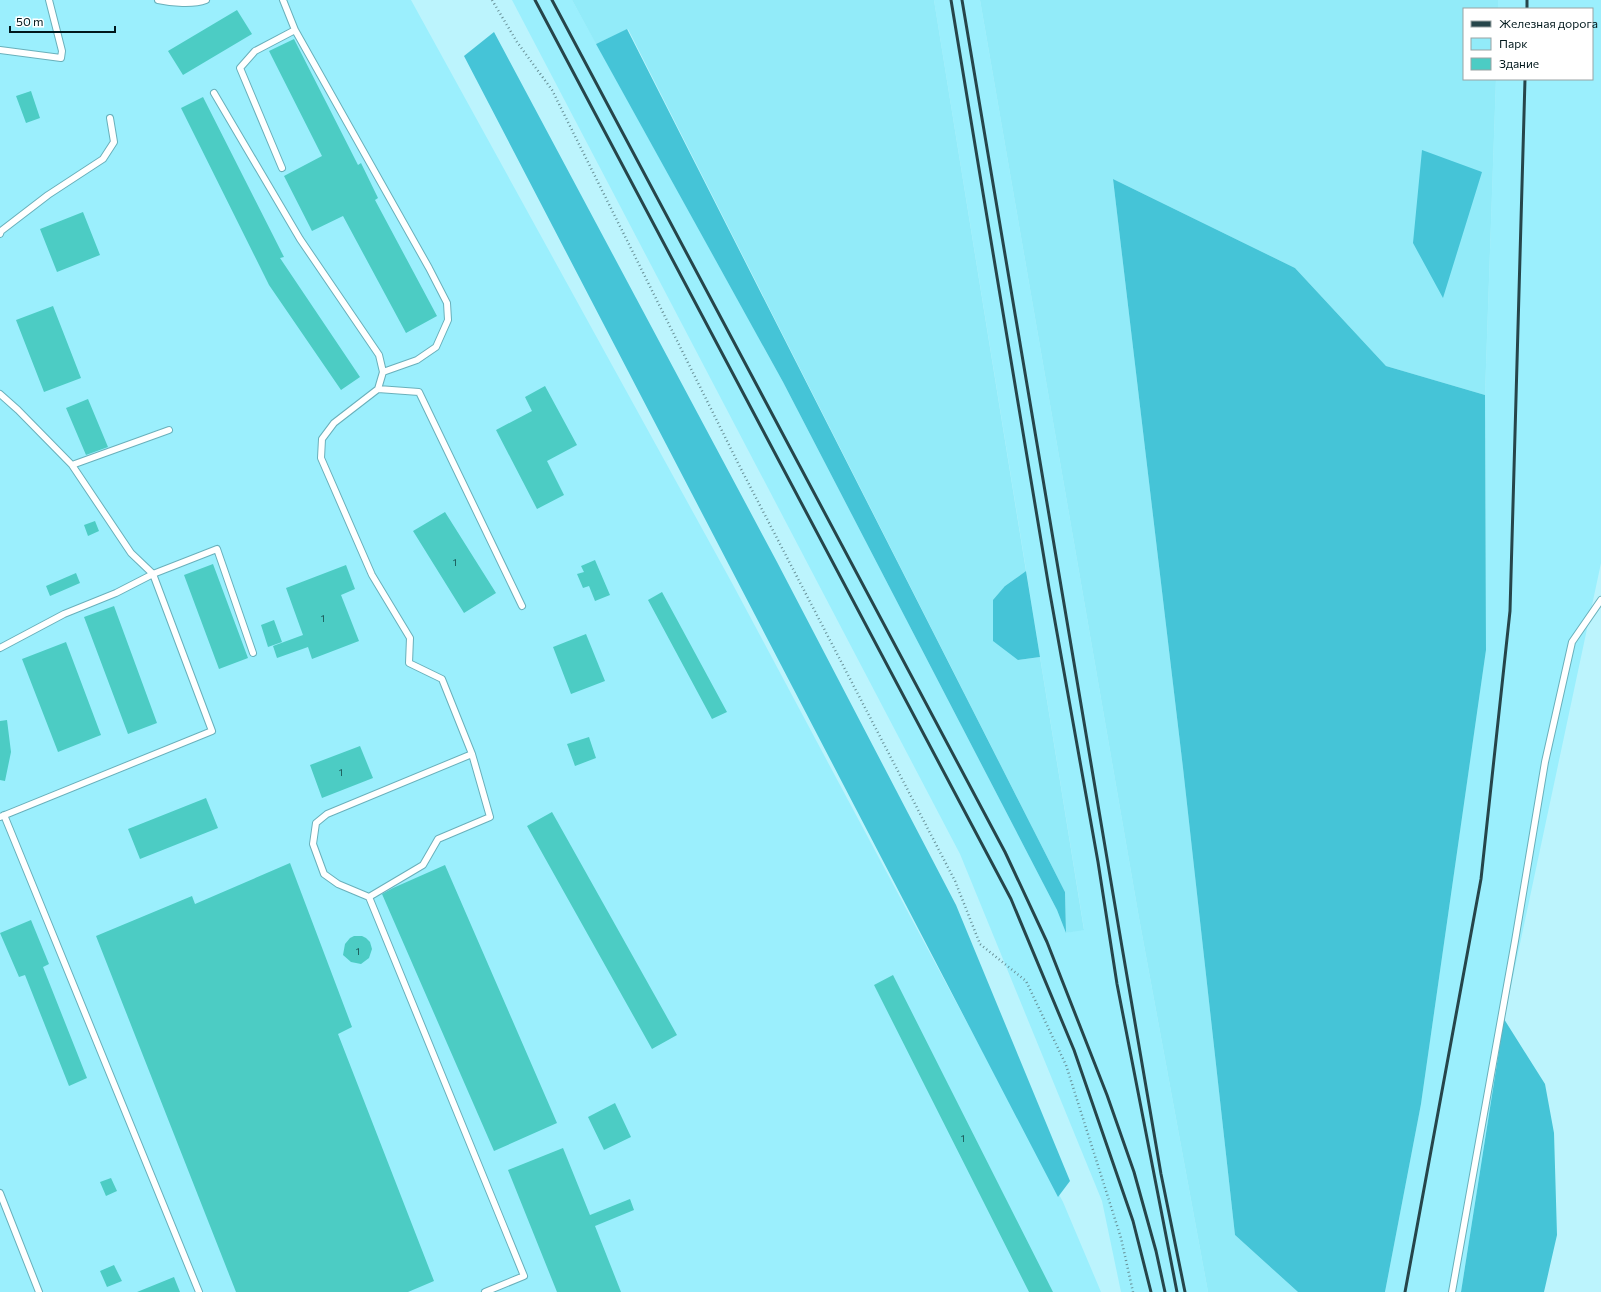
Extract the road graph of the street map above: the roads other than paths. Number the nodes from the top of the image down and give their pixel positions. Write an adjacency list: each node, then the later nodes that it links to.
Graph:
1 (50, 0): 6 (lane)
2 (158, 0): 3 (lane)
3 (206, 0)
4 (283, 0): 5 (lane)
5 (295, 30): 9 (lane); 11 (lane)
6 (0, 50)
7 (214, 93): 11 (lane)
8 (110, 118): 10 (lane)
9 (282, 168)
10 (0, 234)
11 (383, 372): 12 (lane)
12 (378, 389): 18 (lane); 21 (lane)
13 (0, 394): 15 (lane)
14 (169, 430): 15 (lane)
15 (72, 465): 16 (lane)
16 (153, 574): 19 (lane); 20 (lane); 22 (lane)
17 (1601, 600): 28 (lane)
18 (522, 606)
19 (0, 648)
20 (253, 653)
21 (472, 754): 23 (lane); 23 (lane)
22 (2, 816): 26 (lane)
23 (369, 897): 27 (lane)
24 (0, 1192): 25 (lane)
25 (39, 1292)
26 (199, 1292)
27 (485, 1292)
28 (1452, 1292)

